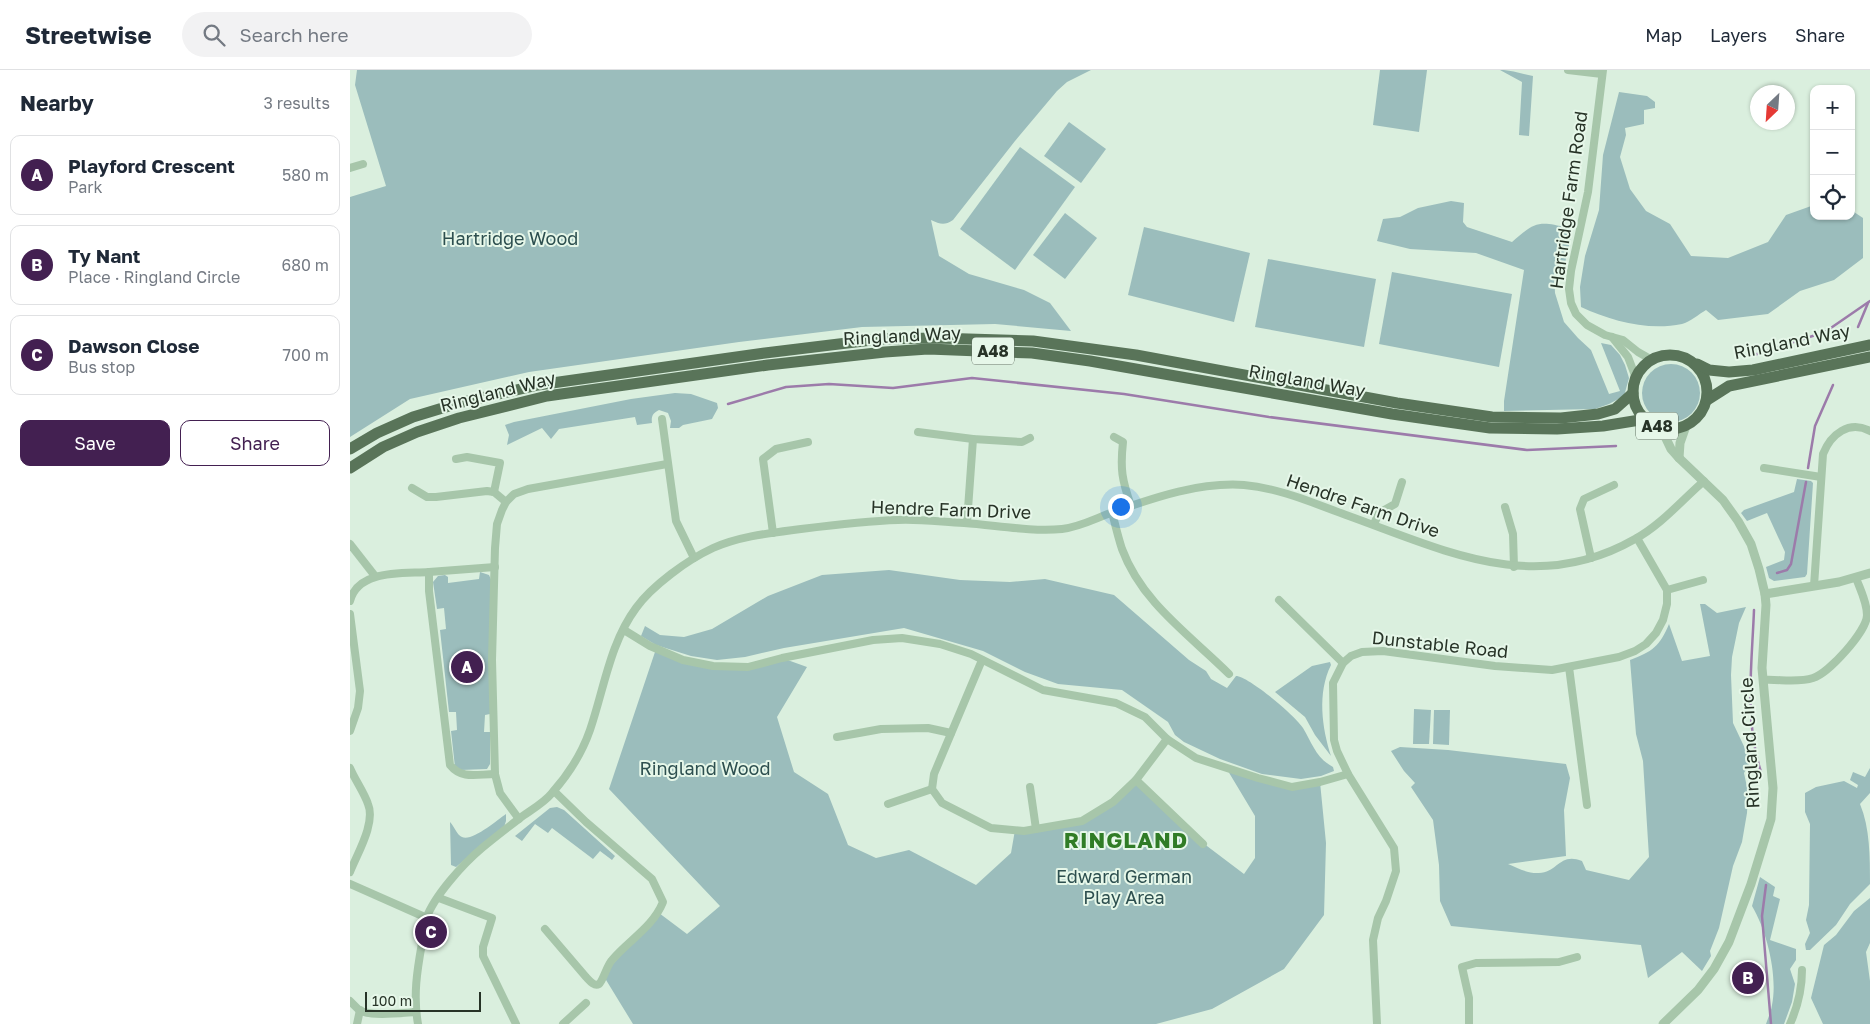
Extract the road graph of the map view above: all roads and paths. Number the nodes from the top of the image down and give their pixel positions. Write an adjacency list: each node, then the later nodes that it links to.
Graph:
1 (1568, 70): 2 (street, Hartridge Farm Road)
2 (1602, 72): 5 (street, Hartridge Farm Road)
3 (363, 164): 4 (street)
4 (350, 168)
5 (1612, 337): 8 (street, Hartridge Farm Road); 10 (street, Hartridge Farm Road)
6 (1870, 345): 9 (main road, Ringland Way)
7 (1870, 357): 12 (main road, Ringland Way / A48)
8 (1652, 360): 9 (main road, Ringland Way); 10 (main road)
9 (1693, 362): 12 (main road)
10 (1636, 378): 11 (main road, A48)
11 (1633, 393): 14 (main road, A48); 23 (main road, Ringland Way / A48)
12 (1707, 400): 15 (main road, Ringland Way / A48)
13 (662, 419): 26 (street)
14 (1646, 420): 16 (main road, A48); 27 (main road, Ringland Way / A48)
15 (1686, 426): 16 (main road, A48); 25 (street)
16 (1661, 428): 25 (street, Ringland Circle)
17 (1870, 430): 29 (street)
18 (918, 432): 21 (street)
19 (1114, 437): 36 (street)
20 (1030, 438): 21 (street)
21 (973, 439): 39 (street)
22 (808, 442): 41 (street)
23 (350, 449)
24 (456, 458): 34 (street)
25 (1679, 458): 30 (street, Ringland Circle)
26 (667, 464): 35 (street); 44 (street)
27 (350, 468)
28 (1764, 468): 29 (street)
29 (1821, 477): 53 (street)
30 (1704, 481): 42 (street, Hendre Farm Drive); 55 (street, Ringland Circle)
31 (1402, 482): 40 (street)
32 (1614, 485): 45 (street)
33 (412, 488): 34 (street)
34 (494, 492): 35 (street)
35 (506, 502): 46 (street)
36 (1131, 506): 38 (street, Hendre Farm Drive); 40 (street, Hendre Farm Drive)
37 (1505, 507): 47 (street)
38 (1112, 512): 39 (street, Hendre Farm Drive); 63 (street)
39 (967, 523): 41 (street, Hendre Farm Drive)
40 (1374, 524): 47 (street, Hendre Farm Drive)
41 (773, 533): 44 (street, Hendre Farm Drive)
42 (1637, 538): 45 (street, Hendre Farm Drive); 54 (street)
43 (350, 544): 50 (street)
44 (694, 558): 59 (street, Hendre Farm Drive)
45 (1592, 558): 47 (street, Hendre Farm Drive)
46 (495, 567): 48 (street); 72 (street)
47 (1514, 567)
48 (429, 572): 50 (street); 72 (street)
49 (1870, 573): 51 (street)
50 (375, 576): 57 (street)
51 (1856, 578): 53 (street); 64 (street)
52 (1703, 580): 54 (street)
53 (1814, 586): 55 (street)
54 (1667, 590): 62 (street, Dunstable Road)
55 (1766, 594): 64 (street, Ringland Circle)
56 (1279, 600): 61 (street)
57 (350, 601)
58 (350, 614): 66 (street)
59 (624, 630): 60 (street); 77 (street, Hendre Farm Drive)
60 (982, 660): 68 (street); 70 (street)
61 (1343, 663): 62 (street, Dunstable Road); 73 (street)
62 (1569, 668): 79 (street)
63 (1229, 674)
64 (1763, 680): 100 (street, Ringland Circle)
65 (350, 705): 66 (street)
66 (358, 708): 67 (street)
67 (350, 731)
68 (951, 733): 69 (street); 76 (street)
69 (836, 737)
70 (1167, 739): 73 (street); 74 (street)
71 (350, 771): 83 (street)
72 (495, 774): 80 (street)
73 (1348, 774): 98 (street)
74 (1136, 780): 81 (street); 82 (street)
75 (1030, 787): 81 (street)
76 (932, 789): 78 (street); 81 (street)
77 (554, 791): 80 (street, Hendre Farm Drive); 87 (street)
78 (888, 804)
79 (1587, 805)
80 (519, 819): 85 (street, Hendre Farm Drive)
81 (1036, 829)
82 (1203, 844)
83 (350, 872)
84 (350, 884): 86 (street)
85 (439, 898): 86 (street, Hendre Farm Drive); 96 (street)
86 (427, 918): 93 (street, Hendre Farm Drive)
87 (545, 929)
88 (1577, 957): 99 (street)
89 (1802, 970): 101 (street)
90 (350, 1001): 92 (street)
91 (586, 1003): 97 (street)
92 (360, 1010): 93 (street); 94 (street)
93 (416, 1012): 95 (street, Hendre Farm Drive)
94 (356, 1024)
95 (418, 1024)
96 (516, 1024)
97 (563, 1024)
98 (1377, 1024)
99 (1469, 1024)
100 (1663, 1024)
101 (1790, 1024)

